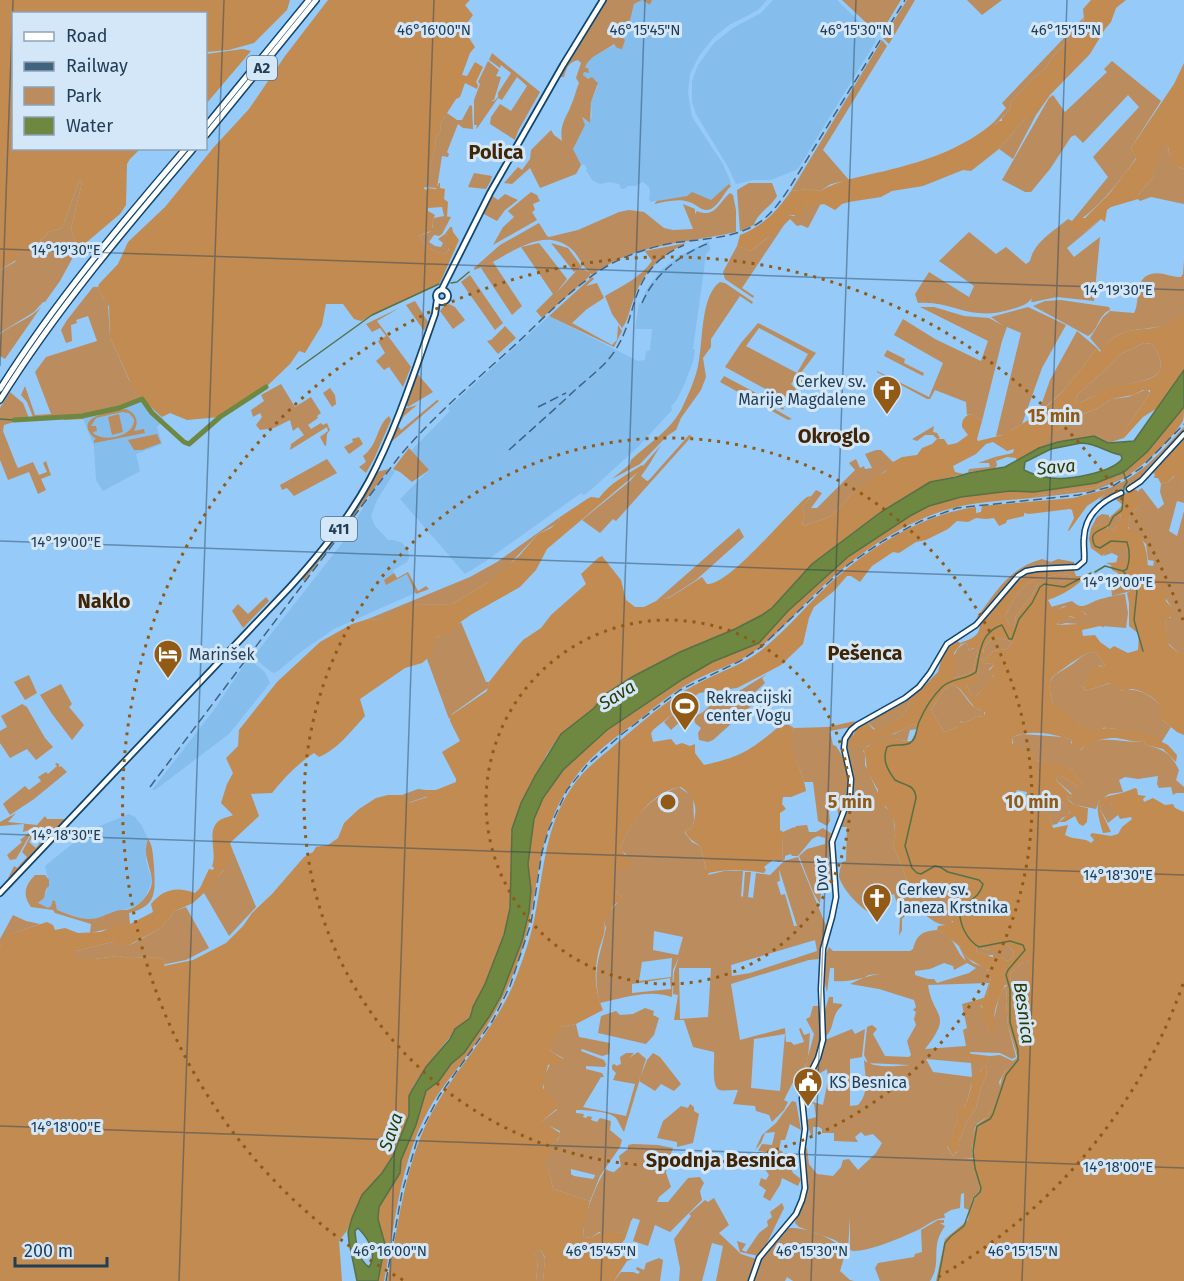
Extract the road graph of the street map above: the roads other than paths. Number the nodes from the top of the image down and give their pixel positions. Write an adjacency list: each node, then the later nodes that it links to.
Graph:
1 (309, 0): 4 (highway, A2)
2 (316, 0): 5 (highway, A2)
3 (603, 0): 8 (main road, 411)
4 (207, 125)
5 (207, 134)
6 (184, 150): 12 (highway)
7 (192, 150): 13 (highway)
8 (444, 290): 9 (main road, 411); 10 (main road, 411)
9 (437, 300): 10 (main road); 11 (main road, 411)
10 (444, 302): 11 (main road, 411)
11 (435, 314): 17 (main road, 411)
12 (0, 389)
13 (0, 400)
14 (1184, 434): 15 (street)
15 (1129, 489)
16 (1121, 493): 18 (street, Dvor)
17 (0, 893)
18 (751, 1281)

